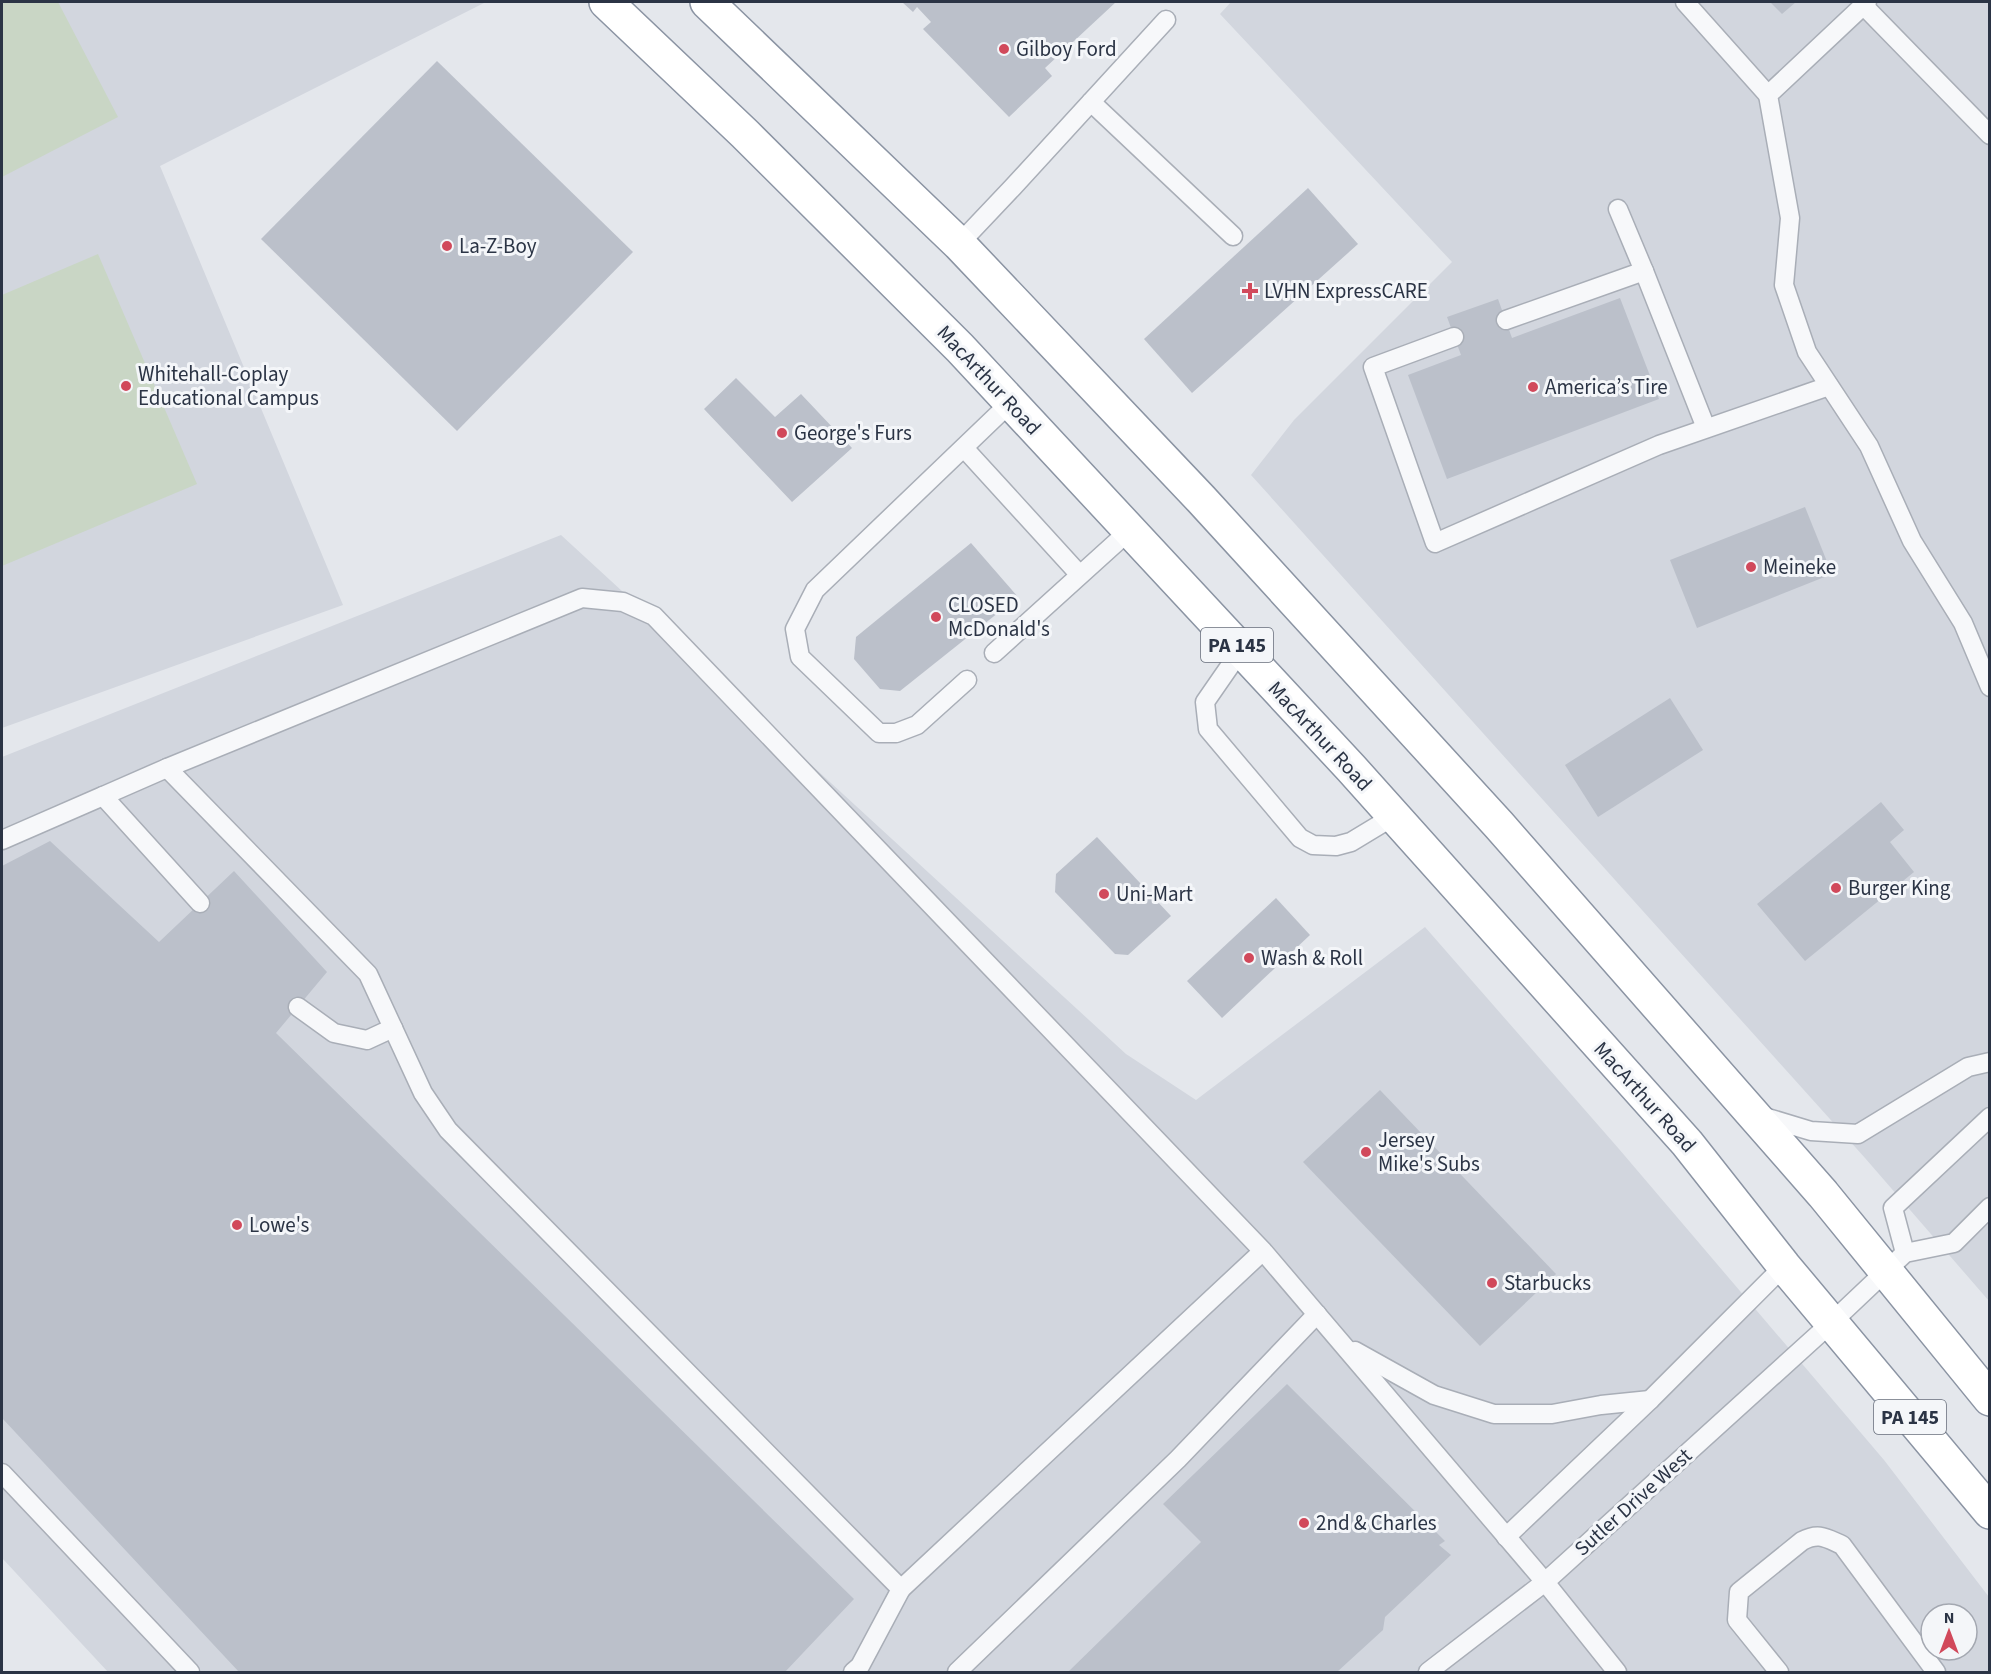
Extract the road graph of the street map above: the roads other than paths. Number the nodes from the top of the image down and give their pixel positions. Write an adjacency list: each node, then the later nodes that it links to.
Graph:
1 (606, 2): 16 (highway, MacArthur Road / PA 145)
2 (707, 2): 11 (highway)
3 (1685, 2): 6 (lane)
4 (1865, 3): 6 (lane); 8 (lane)
5 (1166, 20): 7 (lane)
6 (1768, 95): 15 (lane)
7 (1091, 102): 10 (lane); 11 (lane)
8 (1989, 135)
9 (1618, 209): 12 (lane)
10 (1233, 236)
11 (958, 244): 33 (highway)
12 (1644, 271): 13 (lane); 17 (lane)
13 (1506, 320)
14 (1454, 337): 17 (lane)
15 (1829, 386): 17 (lane); 24 (lane)
16 (1011, 402): 18 (lane); 19 (highway, MacArthur Road / PA 145)
17 (1706, 429)
18 (964, 448): 20 (lane); 23 (lane)
19 (1130, 530): 20 (lane); 21 (highway, MacArthur Road / PA 145)
20 (1079, 574): 22 (lane)
21 (1241, 650): 27 (highway, MacArthur Road / PA 145); 27 (lane)
22 (994, 653)
23 (967, 680)
24 (1989, 687)
25 (167, 768): 26 (lane); 31 (lane); 36 (lane)
26 (103, 796): 28 (lane); 29 (lane)
27 (1394, 816): 38 (highway, MacArthur Road / PA 145)
28 (2, 840)
29 (200, 903)
30 (298, 1007): 31 (lane)
31 (393, 1028): 48 (lane)
32 (1989, 1062): 33 (lane)
33 (1752, 1113): 37 (highway)
34 (1989, 1118): 37 (lane)
35 (1989, 1207): 37 (lane)
36 (1263, 1251): 39 (lane); 48 (lane)
37 (1896, 1262): 40 (lane, Sutler Drive West); 42 (highway)
38 (1784, 1266): 40 (highway, MacArthur Road / PA 145); 43 (lane)
39 (1317, 1314): 41 (lane); 51 (lane)
40 (1831, 1323): 45 (highway, MacArthur Road / PA 145); 47 (lane, Sutler Drive West)
41 (1341, 1343): 43 (lane); 46 (lane)
42 (1989, 1398)
43 (1650, 1400): 46 (lane)
44 (2, 1473): 49 (lane)
45 (1989, 1512)
46 (1506, 1537): 47 (lane)
47 (1545, 1582): 52 (lane, Sutler Drive West); 53 (lane)
48 (901, 1589): 50 (lane)
49 (190, 1672)
50 (853, 1672)
51 (957, 1672)
52 (1428, 1672)
53 (1617, 1672)
54 (1779, 1672): 55 (lane)
55 (1936, 1672)

